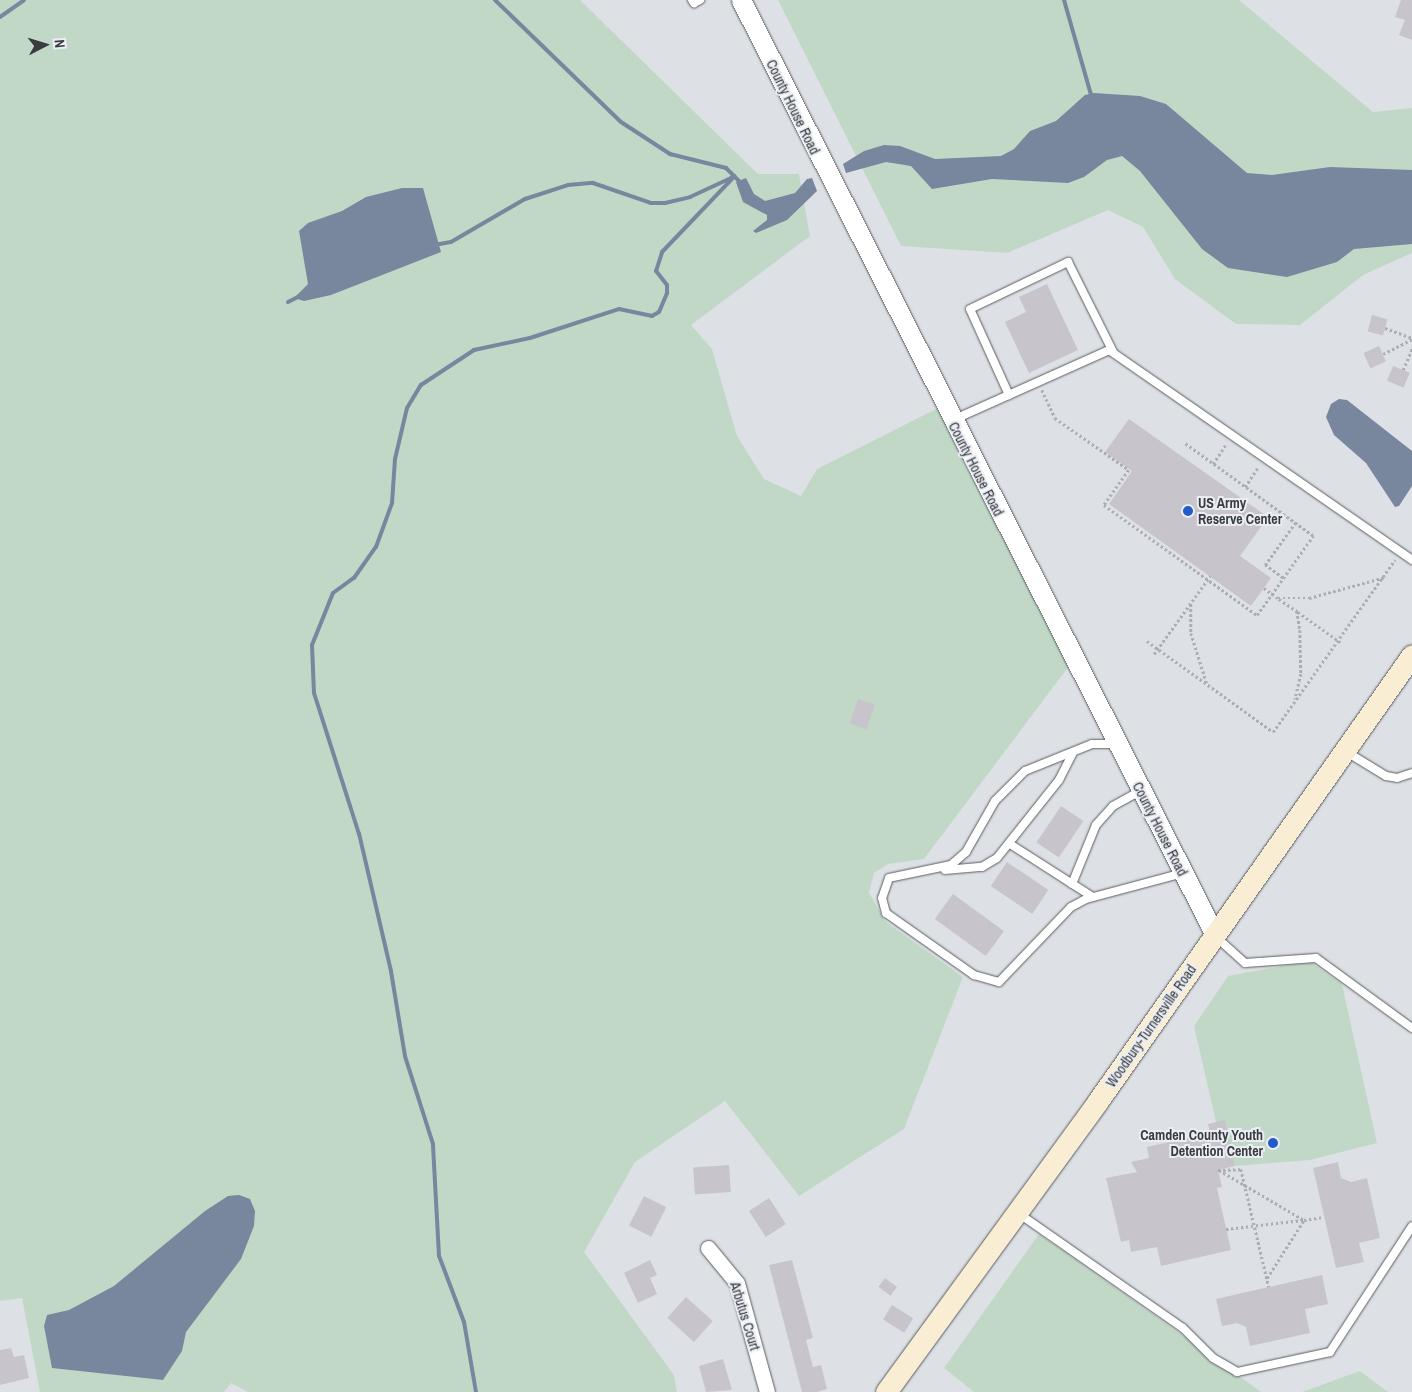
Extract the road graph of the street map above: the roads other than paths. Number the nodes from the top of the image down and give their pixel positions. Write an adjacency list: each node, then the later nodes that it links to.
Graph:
1 (692, 0): 2 (lane)
2 (700, 0)
3 (741, 0): 6 (street, County House Road)
4 (1113, 352): 5 (lane); 5 (lane); 7 (lane)
5 (1009, 395): 6 (lane)
6 (951, 421): 9 (street, County House Road)
7 (1412, 560)
8 (1412, 655): 10 (main road, Woodbury-Turnersville Road)
9 (1116, 744): 11 (lane); 13 (street, County House Road)
10 (1344, 750): 12 (lane); 19 (main road, Woodbury-Turnersville Road)
11 (1072, 752): 14 (lane); 15 (lane)
12 (1412, 773)
13 (1140, 791): 16 (street, County House Road); 17 (lane)
14 (1010, 844): 15 (lane); 17 (lane)
15 (933, 871): 18 (lane)
16 (1183, 873): 18 (lane); 19 (street, County House Road)
17 (1072, 884): 18 (lane)
18 (1093, 897)
19 (1215, 936): 20 (lane); 21 (main road, Woodbury-Turnersville Road)
20 (1412, 1028)
21 (1017, 1212): 22 (lane); 24 (main road, Woodbury-Turnersville Road)
22 (1412, 1226)
23 (708, 1248): 25 (street, Arbutus Court)
24 (890, 1386)
25 (767, 1392)

